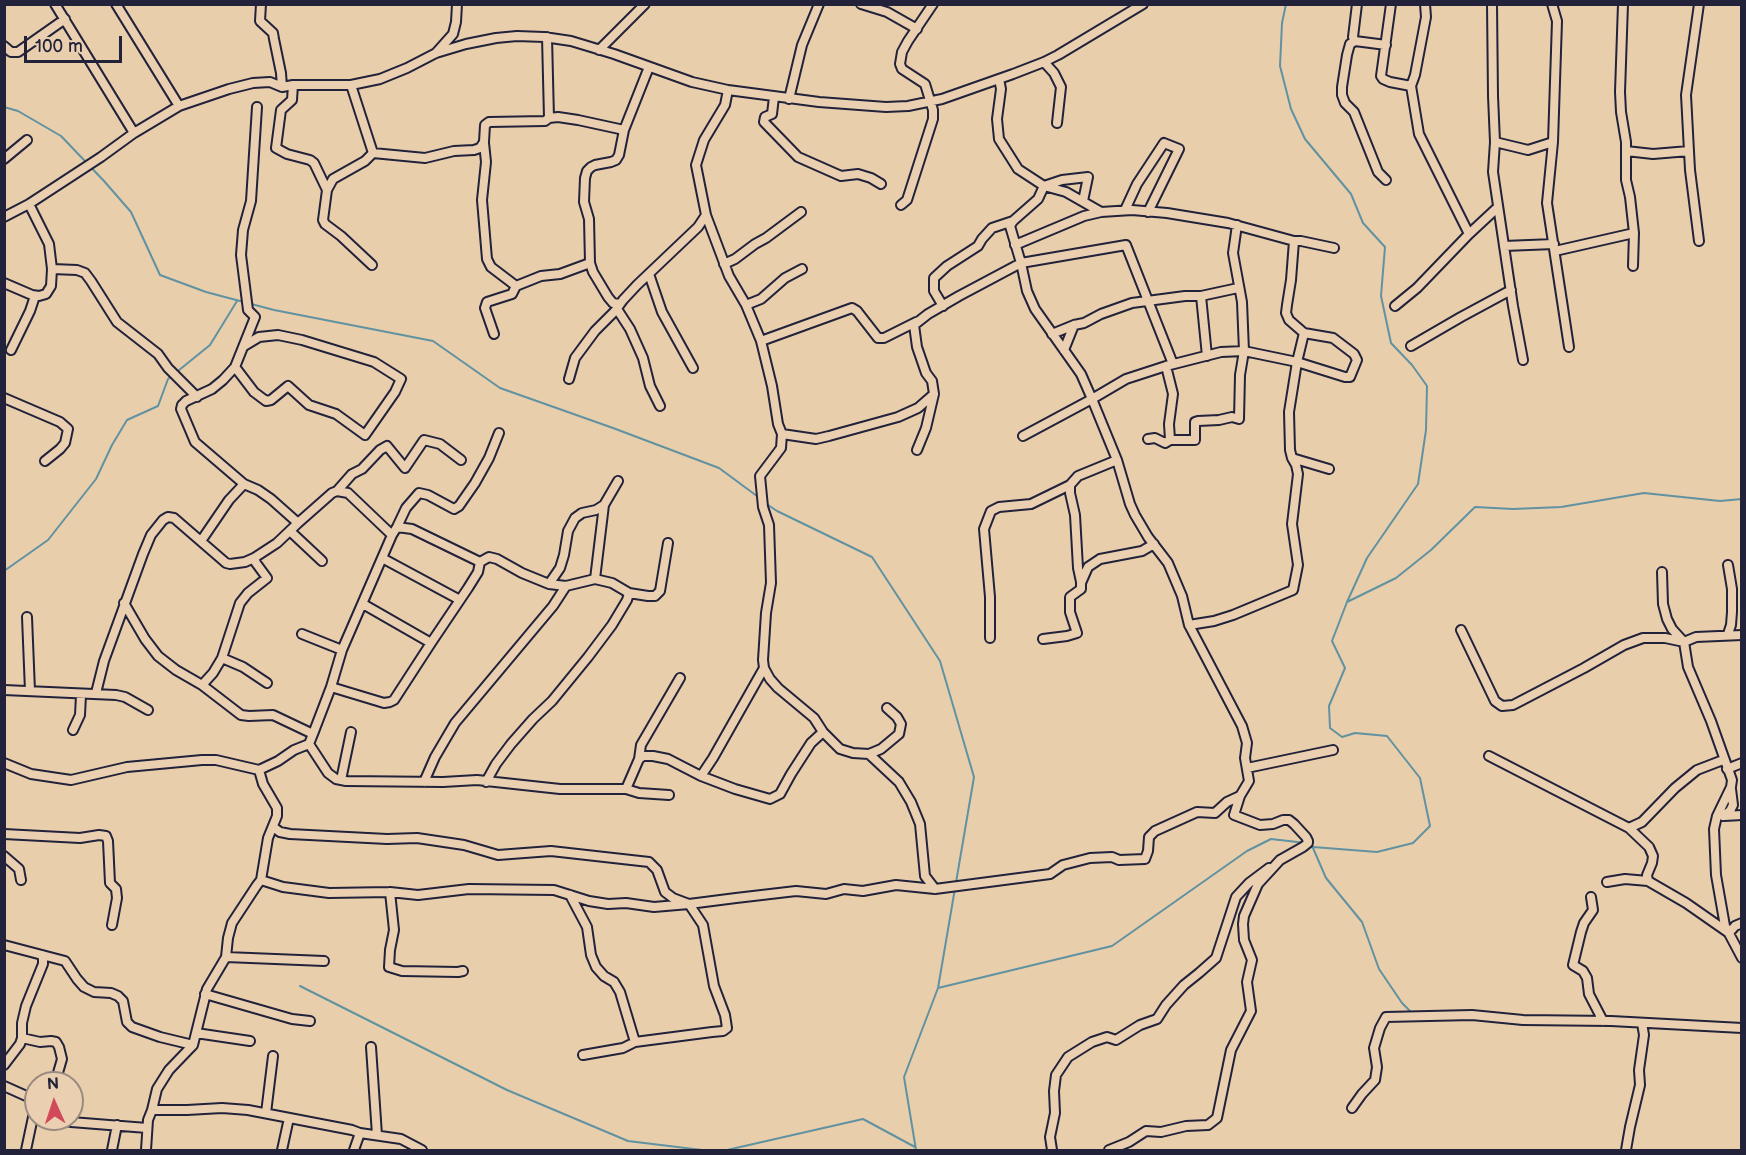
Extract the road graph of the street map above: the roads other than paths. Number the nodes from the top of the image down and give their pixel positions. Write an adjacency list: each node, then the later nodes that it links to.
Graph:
1 (55, 4): 17 (street)
2 (116, 4): 38 (street)
3 (261, 4): 33 (street)
4 (457, 4): 19 (street)
5 (645, 4): 25 (street)
6 (819, 4): 36 (street)
7 (861, 4): 18 (street)
8 (933, 4): 18 (street)
9 (1143, 4): 27 (street)
10 (1357, 4): 21 (street)
11 (1391, 4): 23 (street)
12 (1425, 4): 32 (street)
13 (1492, 4): 46 (street)
14 (1552, 4): 47 (street)
15 (1623, 4): 48 (street)
16 (1699, 4): 49 (street)
17 (64, 19): 24 (street); 43 (street)
18 (916, 29): 37 (street)
19 (453, 34): 22 (street); 26 (street)
20 (548, 37): 22 (street); 25 (street); 40 (street)
21 (1355, 41): 23 (street); 54 (street)
22 (466, 44): 26 (street)
23 (1386, 45): 32 (street)
24 (4, 46)
25 (599, 50): 28 (street)
26 (436, 53): 31 (street)
27 (1044, 62): 29 (street); 41 (street)
28 (649, 67): 34 (street); 42 (street)
29 (999, 79): 37 (street); 56 (street)
30 (293, 85): 31 (street); 33 (street); 52 (street)
31 (351, 85): 50 (street)
32 (1411, 86): 73 (street)
33 (282, 87): 38 (street)
34 (728, 90): 35 (street); 67 (street)
35 (774, 97): 36 (street); 55 (street)
36 (789, 99): 37 (street)
37 (930, 102): 60 (street)
38 (179, 106): 43 (street)
39 (257, 108): 105 (street)
40 (549, 118): 42 (street); 45 (street)
41 (1057, 123)
42 (624, 130): 80 (street)
43 (134, 133): 59 (street)
44 (27, 141): 51 (street)
45 (484, 142): 50 (street); 89 (street)
46 (1495, 142): 47 (street); 62 (street)
47 (1553, 142): 78 (street)
48 (1626, 151): 49 (street); 72 (street)
49 (1689, 151): 75 (street)
50 (373, 153): 53 (street)
51 (4, 159)
52 (321, 176): 53 (street); 57 (street)
53 (333, 179): 57 (street)
54 (1386, 180)
55 (880, 184)
56 (1044, 186): 58 (street); 58 (street); 70 (street)
57 (327, 190): 83 (street)
58 (1083, 201): 61 (street)
59 (29, 204): 69 (street); 85 (street)
60 (901, 206)
61 (1092, 206): 65 (street); 68 (street)
62 (1498, 207): 73 (street); 77 (street)
63 (1125, 210): 65 (street); 66 (street); 66 (street)
64 (801, 212): 82 (street)
65 (1101, 212): 68 (street)
66 (1148, 212): 71 (street)
67 (706, 215): 82 (street); 87 (street)
68 (1090, 215): 76 (street)
69 (4, 217)
70 (1013, 221): 76 (street); 96 (street)
71 (1237, 225): 74 (street); 90 (street)
72 (1634, 233): 78 (street); 84 (street)
73 (1469, 234): 97 (street)
74 (1294, 241): 79 (street); 101 (street)
75 (1699, 241)
76 (1015, 245): 81 (street)
77 (1504, 246): 78 (street); 91 (street)
78 (1554, 247): 107 (street)
79 (1334, 248)
80 (591, 263): 89 (street); 98 (street)
81 (1021, 263): 94 (street); 96 (street); 103 (street)
82 (724, 264): 95 (street)
83 (372, 265)
84 (1633, 266)
85 (52, 269): 92 (street); 119 (street)
86 (802, 269): 95 (street)
87 (649, 274): 98 (street); 116 (street)
88 (4, 283): 92 (street)
89 (516, 286): 102 (street)
90 (1238, 288): 93 (street); 110 (street)
91 (1511, 290): 106 (street); 112 (street)
92 (34, 296): 108 (street)
93 (1202, 296): 94 (street); 111 (street)
94 (1147, 302): 100 (street); 114 (street)
95 (746, 305): 104 (street)
96 (943, 306): 99 (street)
97 (1395, 306)
98 (618, 307): 117 (street); 122 (street)
99 (916, 322): 104 (street); 118 (street)
100 (1074, 325): 103 (street); 109 (street)
101 (1304, 333): 113 (street); 113 (street)
102 (494, 334)
103 (1052, 334): 109 (street)
104 (761, 341): 124 (street)
105 (244, 346): 115 (street); 115 (street)
106 (1411, 346)
107 (1569, 347)
108 (11, 350)
109 (1064, 350): 121 (street)
110 (1244, 351): 111 (street); 113 (street); 127 (street)
111 (1208, 356): 114 (street)
112 (1523, 360)
113 (1297, 362): 129 (street)
114 (1169, 365): 121 (street); 127 (street)
115 (235, 368): 119 (street)
116 (693, 368)
117 (569, 379)
118 (934, 394): 124 (street); 128 (street)
119 (196, 397): 135 (street)
120 (4, 398): 132 (street)
121 (1092, 399): 125 (street); 131 (street)
122 (660, 406)
123 (499, 433): 140 (street)
124 (782, 434): 172 (street)
125 (1023, 436)
126 (1148, 439): 127 (street)
127 (1170, 440)
128 (917, 450)
129 (1292, 458): 133 (street); 161 (street)
130 (461, 460): 137 (street)
131 (1117, 460): 136 (street); 145 (street)
132 (45, 461)
133 (1329, 469)
134 (618, 481): 138 (street)
135 (244, 484): 139 (street); 143 (street)
136 (1070, 485): 153 (street); 166 (street)
137 (337, 491): 139 (street); 142 (street)
138 (604, 505): 152 (street); 154 (street)
139 (298, 524): 141 (street)
140 (397, 527): 142 (street); 149 (street)
141 (290, 531): 146 (street); 148 (street)
142 (392, 535): 147 (street)
143 (201, 541): 146 (street); 158 (street)
144 (668, 543): 156 (street)
145 (1154, 544): 153 (street); 161 (street)
146 (254, 558): 171 (street)
147 (382, 558): 157 (street); 159 (street)
148 (322, 561)
149 (480, 562): 154 (street); 157 (street)
150 (1728, 564): 164 (street)
151 (1662, 572): 168 (street)
152 (595, 579): 155 (street); 156 (street)
153 (1081, 583): 167 (street)
154 (549, 584): 155 (street)
155 (566, 586): 200 (street)
156 (629, 593): 201 (street)
157 (460, 600): 169 (street)
158 (124, 603): 175 (street); 179 (street)
159 (363, 604): 169 (street); 170 (street)
160 (27, 617): 178 (street)
161 (1189, 625): 195 (street)
162 (1461, 630): 168 (street)
163 (302, 634): 170 (street)
164 (1728, 634): 165 (street); 168 (street)
165 (1742, 635)
166 (990, 638)
167 (1043, 639)
168 (1684, 642): 192 (street)
169 (431, 643): 176 (street)
170 (342, 650): 176 (street)
171 (222, 658): 174 (street); 175 (street)
172 (764, 668): 185 (street); 198 (street)
173 (680, 678): 191 (street)
174 (267, 683)
175 (202, 685): 186 (street)
176 (331, 687): 186 (street)
177 (4, 690): 178 (street)
178 (30, 691): 180 (street)
179 (96, 693): 180 (street); 182 (street)
180 (81, 695): 183 (street)
181 (887, 708): 189 (street)
182 (148, 710)
183 (73, 730)
184 (351, 732): 199 (street)
185 (823, 732): 189 (street); 198 (street)
186 (313, 734): 187 (street)
187 (309, 744): 197 (street); 199 (street)
188 (1333, 750): 195 (street)
189 (869, 754): 216 (street)
190 (1489, 756): 208 (street)
191 (639, 759): 198 (street); 202 (street)
192 (1723, 760): 196 (street); 208 (street)
193 (4, 763): 197 (street)
194 (1742, 763): 196 (street)
195 (1246, 768): 204 (street)
196 (1727, 768): 206 (street)
197 (259, 770): 207 (street)
198 (701, 776)
199 (341, 780): 200 (street)
200 (424, 782): 201 (street)
201 (486, 782): 202 (street)
202 (626, 789): 203 (street)
203 (669, 795)
204 (1240, 796): 211 (street); 216 (street)
205 (1742, 815): 206 (street)
206 (1720, 816): 223 (street)
207 (273, 827): 213 (street); 220 (street)
208 (1629, 828): 214 (street)
209 (4, 834): 222 (street)
210 (4, 856): 212 (street)
211 (1275, 866): 263 (street); 264 (street)
212 (21, 880)
213 (261, 880): 217 (street); 226 (street)
214 (1648, 881): 215 (street); 223 (street)
215 (1607, 882)
216 (935, 889): 220 (street)
217 (390, 892): 218 (street); 229 (street)
218 (570, 895): 220 (street); 238 (street)
219 (1591, 897): 232 (street)
220 (689, 904): 238 (street)
221 (1742, 923): 223 (street)
222 (112, 925)
223 (1729, 933): 227 (street)
224 (4, 945): 225 (street)
225 (42, 954): 236 (street); 239 (street)
226 (226, 957): 228 (street); 230 (street)
227 (1742, 957)
228 (324, 961)
229 (463, 971)
230 (205, 994): 231 (street); 235 (street)
231 (310, 1021)
232 (1603, 1021): 233 (street); 247 (street)
233 (1642, 1023): 234 (street); 265 (street)
234 (1742, 1029)
235 (196, 1033): 237 (street); 239 (street)
236 (22, 1038): 243 (street); 244 (street)
237 (250, 1041)
238 (635, 1042): 241 (street)
239 (193, 1045): 248 (street)
240 (371, 1047): 256 (street)
241 (583, 1055)
242 (273, 1056): 249 (street)
243 (4, 1065)
244 (58, 1071)
245 (4, 1086): 246 (street)
246 (24, 1095)
247 (1353, 1108)
248 (152, 1110): 249 (street); 253 (street)
249 (266, 1113): 250 (street)
250 (290, 1118): 255 (street); 260 (street)
251 (84, 1123): 252 (street)
252 (117, 1125): 253 (street); 258 (street)
253 (147, 1128): 259 (street)
254 (30, 1131): 257 (street)
255 (360, 1133): 256 (street); 261 (street)
256 (377, 1136): 262 (street)
257 (26, 1150)
258 (112, 1150)
259 (146, 1150)
260 (282, 1150)
261 (354, 1150)
262 (422, 1150)
263 (1052, 1150)
264 (1109, 1150)
265 (1626, 1150)

